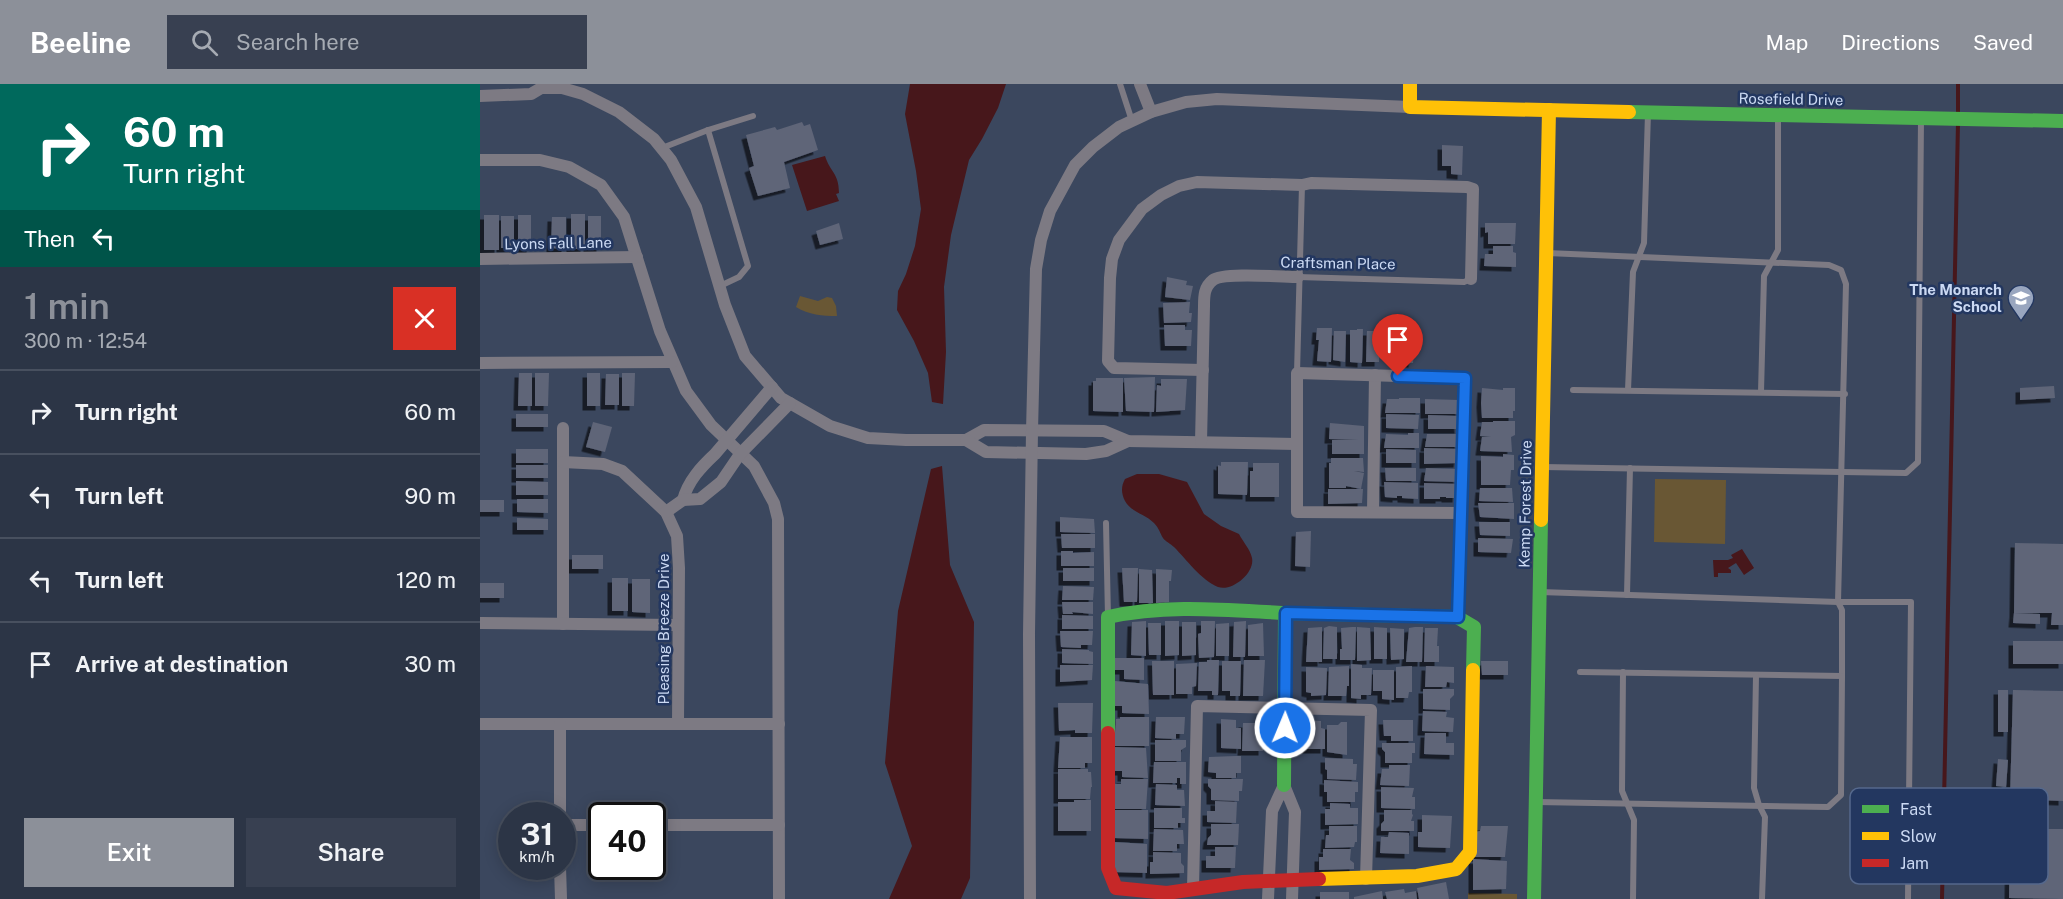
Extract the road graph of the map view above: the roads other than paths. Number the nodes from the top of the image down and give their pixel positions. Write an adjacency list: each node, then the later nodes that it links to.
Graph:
1 (1120, 84): 15 (lane)
2 (1140, 84): 10 (street)
3 (1410, 84): 8 (street)
4 (538, 86): 5 (street); 7 (street)
5 (563, 86): 6 (street)
6 (584, 89): 18 (street)
7 (480, 96)
8 (1410, 107): 9 (street, Rosefield Drive); 10 (street)
9 (1549, 110): 11 (street, Rosefield Drive); 21 (street, Kemp Forest Drive)
10 (1151, 112): 15 (street)
11 (1648, 112): 13 (street, Rosefield Drive); 22 (lane)
12 (753, 116): 17 (lane)
13 (1778, 116): 14 (street, Rosefield Drive); 25 (lane)
14 (1921, 118): 16 (street, Rosefield Drive); 54 (lane)
15 (1132, 121): 43 (street)
16 (2063, 121)
17 (708, 130): 18 (lane); 28 (lane)
18 (661, 148): 28 (street)
19 (480, 160): 23 (street)
20 (1302, 185): 26 (lane); 27 (street); 31 (street)
21 (1546, 253): 22 (lane); 52 (street, Kemp Forest Drive)
22 (1640, 257): 25 (lane); 36 (lane)
23 (637, 258): 24 (street, Lyons Fall Lane); 29 (street)
24 (480, 259)
25 (1772, 264): 37 (lane); 38 (lane)
26 (1298, 277): 27 (lane, Craftsman Place); 31 (street, Craftsman Place); 32 (lane)
27 (1470, 279)
28 (719, 287): 34 (street)
29 (672, 362): 30 (street); 45 (street)
30 (480, 363)
31 (1203, 370): 47 (street)
32 (1297, 373): 33 (street); 48 (street)
33 (1375, 375): 57 (street); 58 (street)
34 (772, 387): 39 (street); 40 (street)
35 (1573, 390): 36 (lane)
36 (1628, 390): 37 (lane)
37 (1761, 392): 38 (lane)
38 (1845, 394): 54 (lane)
39 (790, 403): 42 (street); 44 (street)
40 (748, 415): 42 (street); 45 (street)
41 (563, 428): 51 (street)
42 (765, 429): 50 (street)
43 (1032, 431): 44 (street); 46 (street); 49 (street)
44 (966, 440): 49 (street)
45 (726, 441): 50 (street); 55 (street)
46 (1128, 441): 47 (street); 49 (street)
47 (1201, 442): 48 (street)
48 (1296, 444): 57 (street)
49 (1032, 453): 94 (street)
50 (740, 454): 55 (street); 77 (street)
51 (563, 462): 56 (street, Pleasing Breeze Drive); 67 (street)
52 (1542, 467): 53 (lane); 60 (street, Kemp Forest Drive)
53 (1630, 468): 54 (lane); 61 (lane)
54 (1842, 471): 62 (lane)
55 (683, 500): 56 (street)
56 (666, 512): 68 (street, Pleasing Breeze Drive)
57 (1373, 512): 58 (street)
58 (1461, 513): 65 (street)
59 (1106, 523): 64 (lane)
60 (1540, 592): 61 (lane); 81 (street, Kemp Forest Drive)
61 (1627, 595): 62 (lane)
62 (1838, 602): 72 (lane); 79 (lane)
63 (1286, 613): 64 (street); 65 (street); 73 (street)
64 (1108, 617): 91 (street)
65 (1458, 617): 86 (street)
66 (480, 622): 67 (street)
67 (563, 624): 68 (street)
68 (678, 626): 76 (street, Pleasing Breeze Drive)
69 (1580, 672): 70 (lane)
70 (1623, 672): 71 (lane); 82 (lane)
71 (1756, 675): 72 (lane); 83 (lane)
72 (1842, 676): 83 (lane)
73 (1285, 708): 78 (street); 86 (street); 91 (street)
74 (480, 724): 75 (street)
75 (560, 724): 76 (street); 80 (street)
76 (678, 724): 77 (street)
77 (778, 724): 85 (street)
78 (1284, 785): 88 (street); 89 (street)
79 (1909, 788)
80 (560, 802)
81 (1535, 802): 82 (lane); 97 (street, Kemp Forest Drive)
82 (1627, 805): 83 (lane); 98 (lane)
83 (1759, 805): 99 (lane)
84 (666, 825): 85 (street)
85 (778, 825): 93 (street)
86 (1366, 879): 89 (street)
87 (560, 880): 92 (street)
88 (1269, 881): 89 (street); 91 (street); 95 (street)
89 (1292, 881): 96 (street)
90 (1908, 884): 100 (lane)
91 (1193, 890)
92 (561, 899)
93 (779, 899)
94 (1030, 899)
95 (1268, 899)
96 (1292, 899)
97 (1534, 899)
98 (1633, 899)
99 (1762, 899)
100 (1908, 899)

